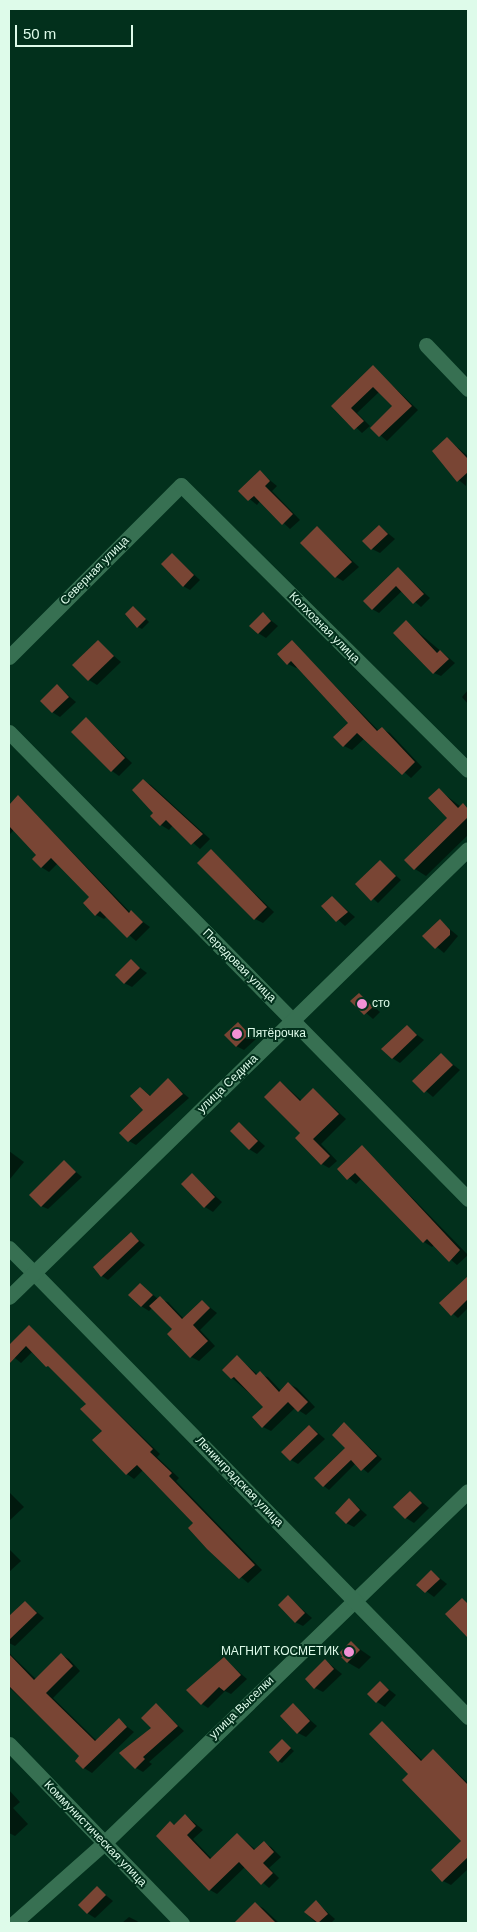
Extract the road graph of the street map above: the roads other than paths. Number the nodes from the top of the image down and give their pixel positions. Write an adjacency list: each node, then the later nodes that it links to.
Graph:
1 (426, 345): 2 (street)
2 (468, 389)
3 (180, 485): 4 (street, Северная улица); 6 (street, Колхозная улица)
4 (9, 657)
5 (9, 732): 8 (street, Передовая улица)
6 (468, 770)
7 (468, 849): 8 (street, улица Седина)
8 (293, 1021): 9 (street, Передовая улица); 11 (street, улица Седина)
9 (468, 1199)
10 (9, 1248): 11 (street, Ленинградская улица)
11 (34, 1273): 12 (street, улица Седина); 14 (street, Ленинградская улица)
12 (9, 1297)
13 (468, 1491): 14 (street, улица Выселки)
14 (354, 1598): 15 (street, Ленинградская улица); 17 (street, улица Выселки)
15 (468, 1717)
16 (9, 1744): 17 (street, Коммунистическая улица)
17 (104, 1843): 18 (street, улица Выселки); 19 (street, Коммунистическая улица)
18 (14, 1923)
19 (182, 1923)

